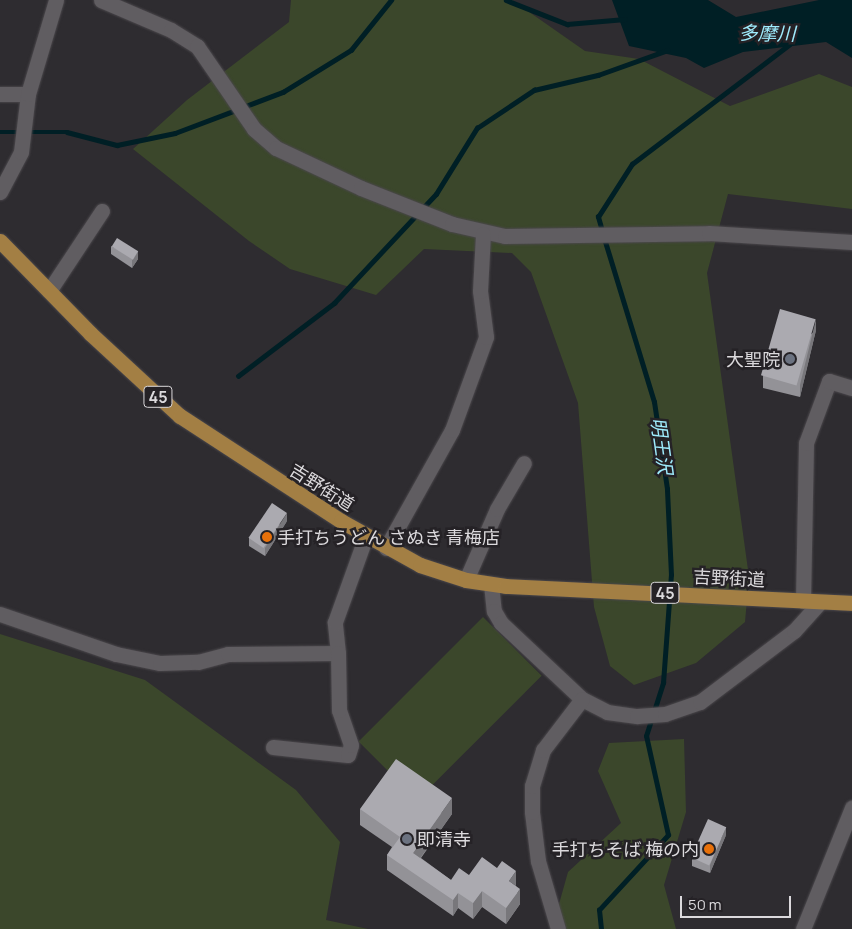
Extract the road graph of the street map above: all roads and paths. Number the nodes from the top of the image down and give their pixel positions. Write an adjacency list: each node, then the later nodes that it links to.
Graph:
1 (56, 0): 4 (street)
2 (101, 0): 7 (street)
3 (0, 94): 4 (street)
4 (28, 94): 5 (street)
5 (0, 192)
6 (102, 211): 10 (street)
7 (483, 234): 9 (street); 14 (street)
8 (0, 241): 10 (main road, 吉野街道 / 45)
9 (852, 242)
10 (49, 291): 13 (main road, 吉野街道 / 45)
11 (852, 388): 17 (street)
12 (524, 463): 15 (street)
13 (366, 536): 14 (main road, 吉野街道 / 45); 21 (street)
14 (386, 548): 15 (main road, 吉野街道 / 45)
15 (466, 580): 16 (main road, 吉野街道 / 45)
16 (492, 584): 17 (main road, 吉野街道 / 45); 22 (street)
17 (803, 600): 18 (main road, 吉野街道 / 45)
18 (820, 602): 19 (main road, 吉野街道 / 45); 22 (street)
19 (852, 603)
20 (0, 614): 21 (street)
21 (338, 653): 23 (street)
22 (582, 699): 25 (street)
23 (274, 747)
24 (852, 808): 26 (street)
25 (558, 929)
26 (803, 929)

